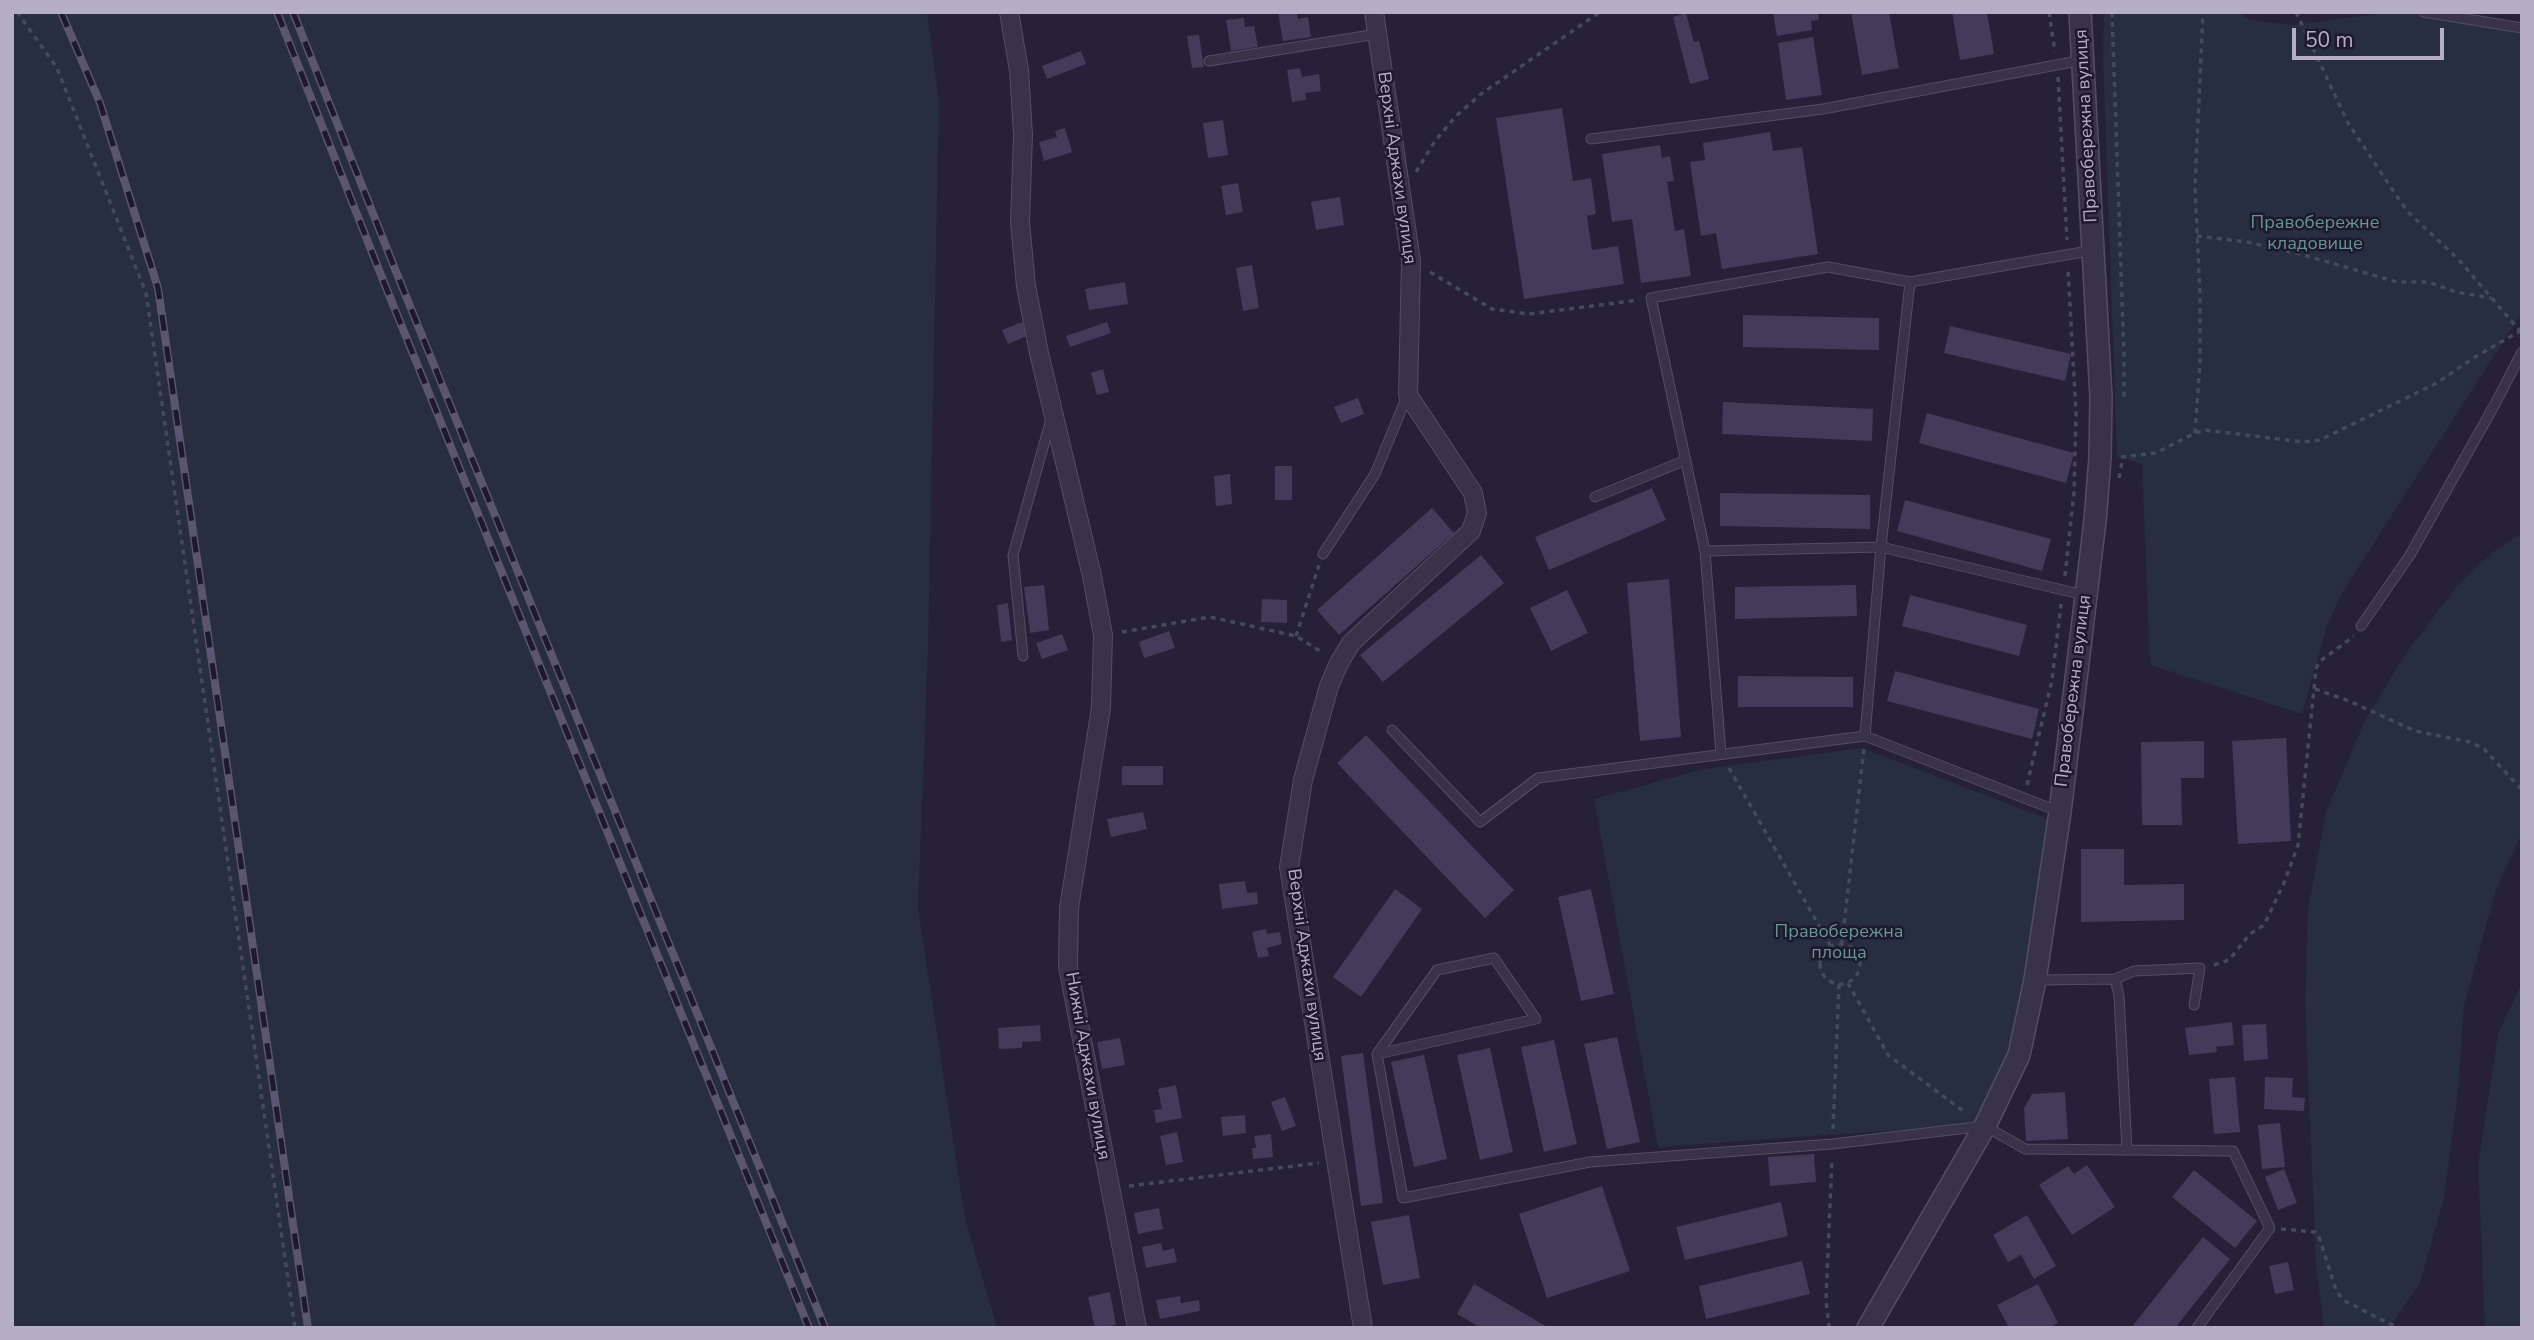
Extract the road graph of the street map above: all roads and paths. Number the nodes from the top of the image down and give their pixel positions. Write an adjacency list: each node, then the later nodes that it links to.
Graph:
1 (17, 12): 62 (path)
2 (1009, 12): 27 (street)
3 (1374, 12): 11 (street, Верхні Аджахи вулиця)
4 (1600, 12): 16 (path)
5 (2049, 12): 14 (path)
6 (2080, 12): 12 (street, Правобережна вулиця)
7 (2203, 12): 17 (path)
8 (2296, 12): 23 (path)
9 (2424, 12): 10 (lane)
10 (2522, 28)
11 (1377, 34): 13 (lane); 16 (street, Верхні Аджахи вулиця)
12 (2084, 60): 14 (lane); 18 (street, Правобережна вулиця)
13 (1209, 61)
14 (2056, 65): 15 (lane); 19 (path)
15 (1591, 139)
16 (1401, 195): 20 (street, Верхні Аджахи вулиця)
17 (2197, 236): 23 (path); 28 (path)
18 (2094, 250): 19 (lane); 29 (street, Правобережна вулиця)
19 (2068, 255): 21 (lane); 35 (path)
20 (1411, 261): 22 (path); 26 (street, Верхні Аджахи вулиця)
21 (1910, 282): 22 (lane); 32 (lane)
22 (1651, 298): 30 (lane)
23 (2493, 299): 24 (path)
24 (2521, 331): 28 (path)
25 (2522, 352): 37 (lane)
26 (1408, 395): 34 (lane); 41 (street, Верхні Аджахи вулиця)
27 (1053, 411): 40 (lane); 60 (street, Нижні Аджахи вулиця)
28 (2195, 433): 29 (path)
29 (2100, 458): 36 (street, Правобережна вулиця)
30 (1686, 460): 31 (lane); 33 (lane)
31 (1595, 497)
32 (1881, 547): 33 (lane); 35 (lane); 44 (lane)
33 (1705, 551): 45 (lane)
34 (1323, 554): 39 (path)
35 (2063, 590): 36 (lane); 47 (path)
36 (2086, 595): 48 (street, Правобережна вулиця)
37 (2361, 626): 42 (path)
38 (1130, 630): 39 (path)
39 (1296, 636): 41 (path)
40 (1023, 656)
41 (1339, 663): 59 (street, Верхні Аджахи вулиця)
42 (2315, 689): 46 (path); 51 (path)
43 (1392, 730): 45 (lane)
44 (1865, 736): 45 (lane); 47 (lane); 49 (path)
45 (1721, 754): 50 (path)
46 (2522, 790)
47 (2024, 799): 48 (lane)
48 (2060, 812): 53 (street, Правобережна вулиця)
49 (1842, 943): 50 (path); 54 (path)
50 (1830, 946): 54 (path)
51 (2200, 968): 52 (lane); 55 (lane)
52 (2115, 979): 53 (lane); 58 (lane)
53 (2035, 980): 57 (street, Правобережна вулиця)
54 (1848, 983): 57 (path)
55 (2194, 1005)
56 (1377, 1054): 56 (lane); 57 (lane)
57 (1985, 1126): 58 (lane); 65 (street, Правобережна вулиця)
58 (2127, 1150): 61 (lane)
59 (1336, 1161): 60 (path); 64 (street, Верхні Аджахи вулиця)
60 (1109, 1188): 63 (street, Нижні Аджахи вулиця)
61 (2270, 1228): 66 (lane); 67 (path)
62 (295, 1328)
63 (1137, 1328)
64 (1363, 1328)
65 (1868, 1328)
66 (2197, 1328)
67 (2398, 1328)

